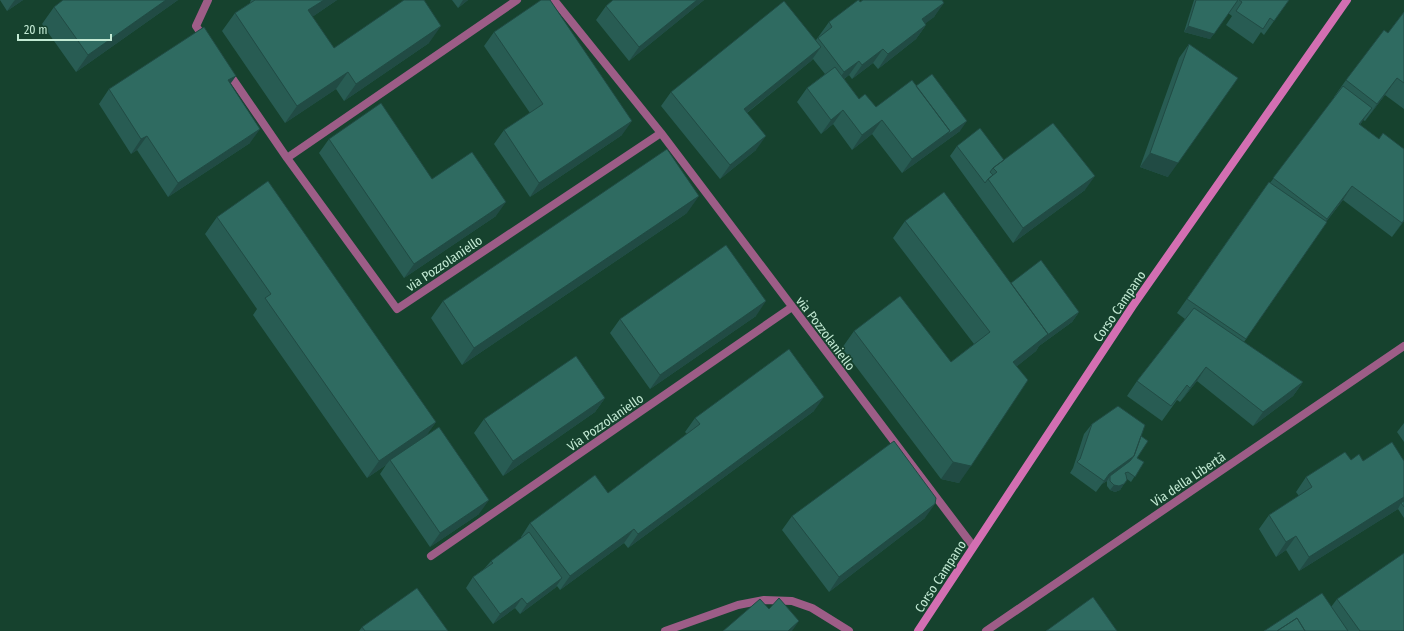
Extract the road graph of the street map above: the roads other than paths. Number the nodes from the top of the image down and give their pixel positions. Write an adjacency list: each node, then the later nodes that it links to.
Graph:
1 (208, 0): 5 (street)
2 (518, 0): 8 (street)
3 (554, 0): 7 (street, via Pozzolaniello)
4 (1347, 0): 11 (main road, Corso Campano)
5 (209, 45)
6 (222, 64): 8 (street, via Pozzolaniello)
7 (661, 133): 8 (street, via Pozzolaniello); 9 (street, via Pozzolaniello)
8 (287, 158)
9 (792, 307): 11 (street, via Pozzolaniello); 12 (street, Via Pozzolaniello)
10 (1404, 346): 16 (street, Via della Libertà)
11 (973, 546): 15 (main road, Corso Campano)
12 (431, 556)
13 (665, 631): 14 (street)
14 (849, 631)
15 (918, 631)
16 (986, 631)

